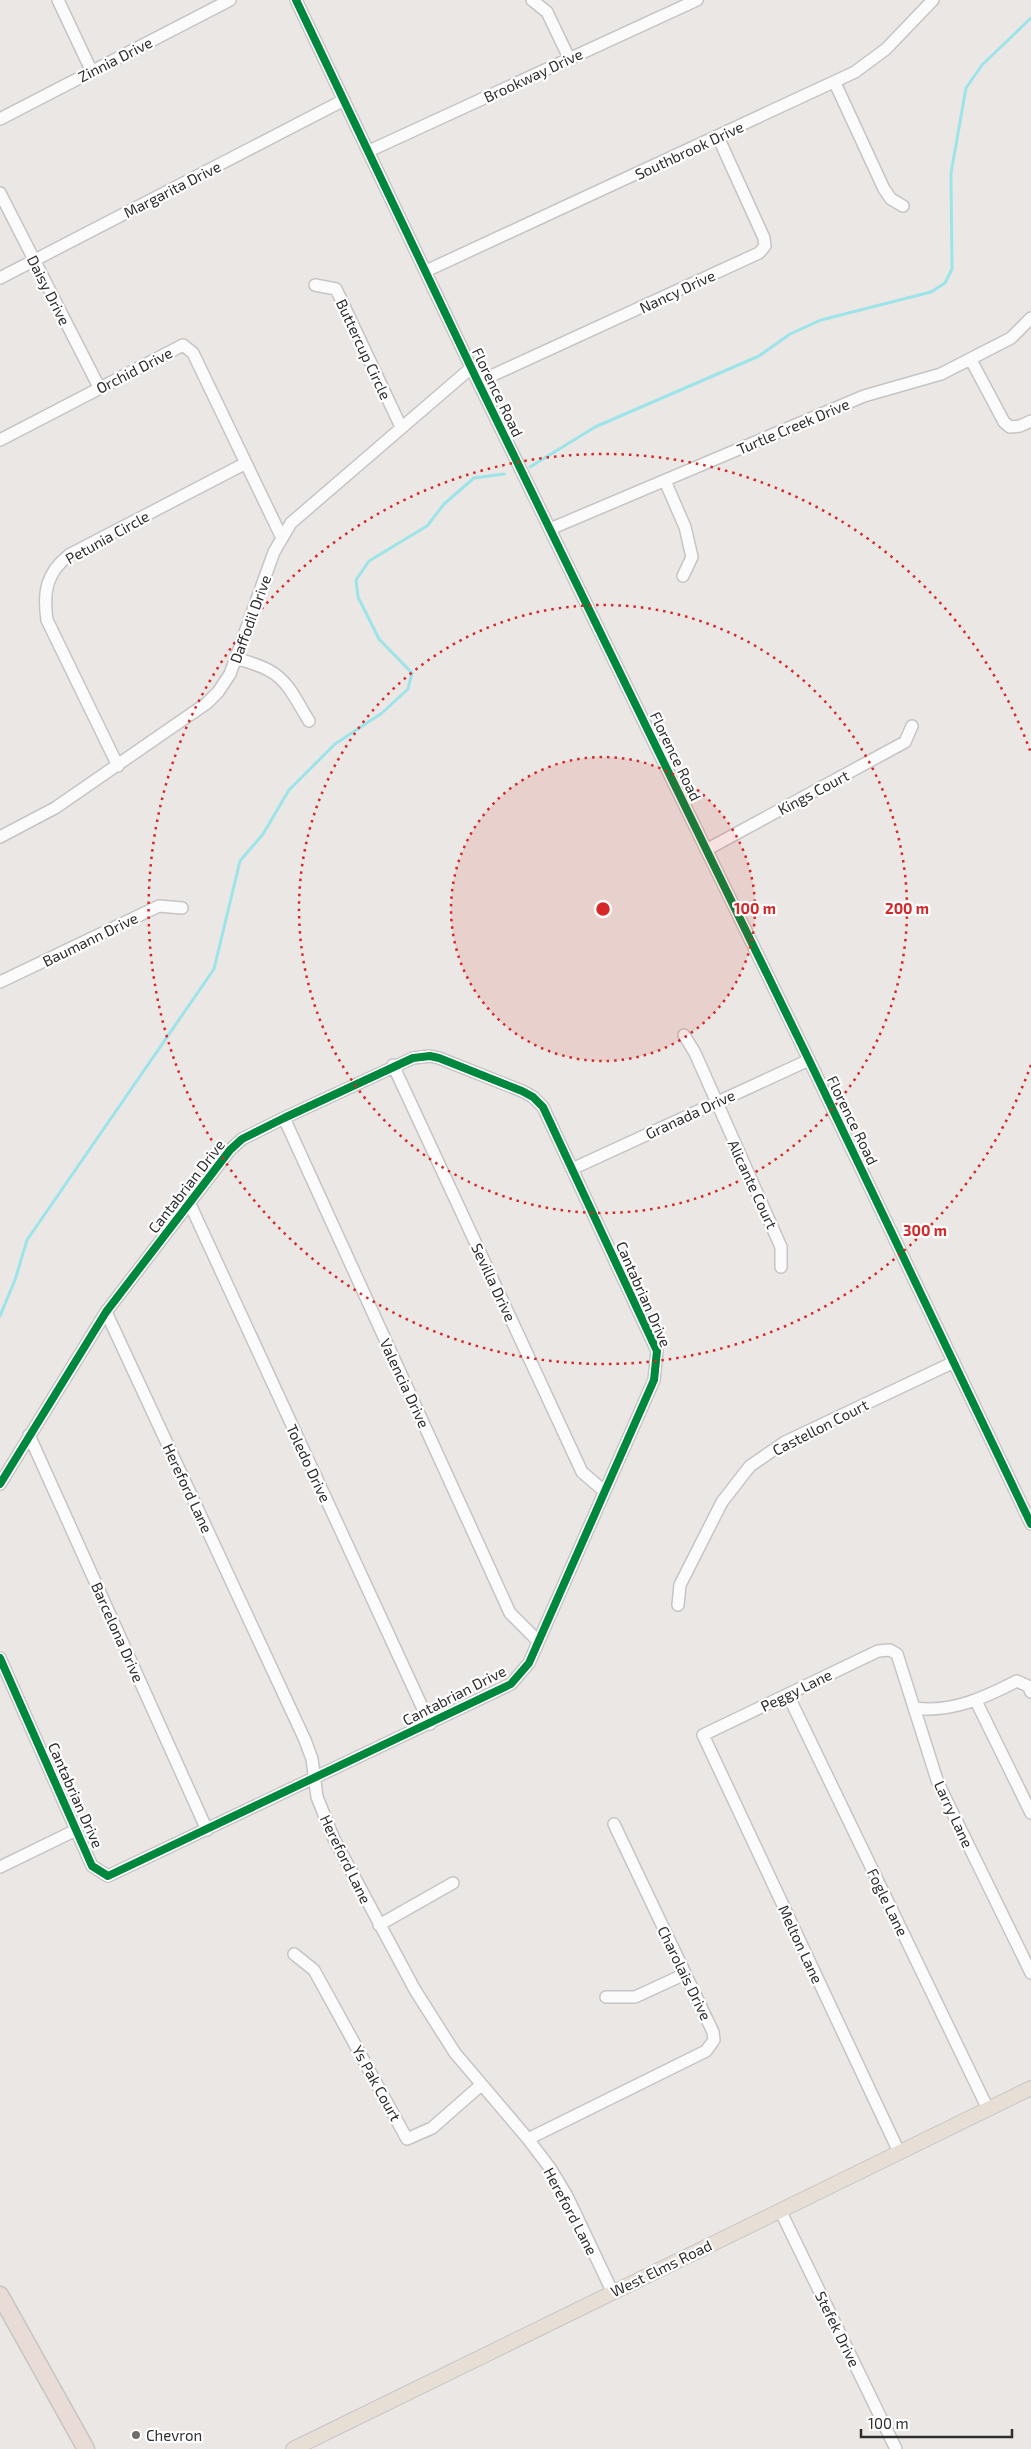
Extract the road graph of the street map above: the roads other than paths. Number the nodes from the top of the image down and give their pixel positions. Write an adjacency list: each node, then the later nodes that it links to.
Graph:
1 (58, 0): 11 (street)
2 (230, 0): 8 (street, Zinnia Drive)
3 (296, 0): 13 (street, Florence Road)
4 (532, 0): 10 (street)
5 (697, 0): 10 (street, Brookway Drive)
6 (916, 0): 9 (street)
7 (933, 0): 9 (street, Southbrook Drive)
8 (209, 5): 11 (street, Zinnia Drive)
9 (925, 9): 12 (street, Southbrook Drive)
10 (569, 58): 16 (street, Brookway Drive)
11 (91, 70): 14 (street, Zinnia Drive)
12 (835, 82): 15 (street, Southbrook Drive); 18 (street)
13 (344, 100): 16 (street, Florence Road); 19 (street, Margarita Drive)
14 (0, 119)
15 (718, 137): 20 (street, Southbrook Drive); 26 (street, Nancy Drive)
16 (369, 151): 20 (street, Florence Road)
17 (0, 193): 19 (street, Daisy Drive)
18 (903, 206)
19 (34, 261): 21 (street, Margarita Drive); 27 (street, Daisy Drive)
20 (426, 271): 25 (street, Florence Road)
21 (0, 278)
22 (315, 285): 29 (street, Buttercup Circle)
23 (1031, 318): 24 (street, Turtle Creek Drive)
24 (971, 360): 28 (street); 32 (street, Turtle Creek Drive)
25 (471, 368): 26 (street, Florence Road); 29 (street, Daffodil Drive)
26 (478, 382): 33 (street, Florence Road)
27 (99, 387): 30 (street, Orchid Drive); 31 (street, Orchid Drive)
28 (1031, 421)
29 (401, 427): 34 (street, Daffodil Drive)
30 (0, 440)
31 (246, 463): 34 (street, Orchid Drive); 39 (street, Petunia Circle)
32 (665, 481): 33 (street, Turtle Creek Drive); 35 (street)
33 (550, 529): 41 (street, Florence Road)
34 (281, 536): 36 (street, Daffodil Drive)
35 (683, 576)
36 (236, 658): 37 (street); 39 (street, Daffodil Drive)
37 (309, 721)
38 (912, 726): 41 (street, Kings Court)
39 (118, 766): 40 (street, Daffodil Drive)
40 (0, 837)
41 (706, 850): 45 (street, Florence Road)
42 (182, 908): 43 (street, Baumann Drive)
43 (0, 982)
44 (684, 1035): 47 (street, Alicante Court)
45 (809, 1060): 47 (street, Granada Drive); 53 (street, Florence Road)
46 (393, 1065): 48 (street, Cantabrian Drive); 49 (street, Cantabrian Drive); 56 (street, Sevilla Drive)
47 (716, 1103): 49 (street, Granada Drive); 51 (street, Alicante Court)
48 (284, 1118): 50 (street, Cantabrian Drive); 59 (street, Valencia Drive)
49 (572, 1169): 56 (street, Cantabrian Drive)
50 (189, 1202): 52 (street, Cantabrian Drive); 66 (street, Toledo Drive)
51 (781, 1267)
52 (106, 1312): 54 (street, Cantabrian Drive); 68 (street, Hereford Lane)
53 (954, 1362): 57 (street, Florence Road); 58 (street, Castellon Court)
54 (29, 1435): 55 (street, Cantabrian Drive); 72 (street, Barcelona Drive)
55 (0, 1484)
56 (604, 1491): 59 (street, Cantabrian Drive)
57 (1031, 1524)
58 (678, 1605)
59 (538, 1640): 66 (street, Cantabrian Drive)
60 (890, 1650): 63 (street, Peggy Lane); 65 (street, Larry Lane)
61 (0, 1658): 71 (street, Cantabrian Drive)
62 (1031, 1692): 64 (street)
63 (788, 1694): 67 (street, Peggy Lane); 82 (street, Fogle Lane)
64 (976, 1701): 65 (street); 69 (street)
65 (915, 1708): 77 (street, Larry Lane)
66 (430, 1724): 68 (street, Cantabrian Drive)
67 (703, 1735): 84 (street, Melton Lane)
68 (315, 1777): 72 (street, Cantabrian Drive); 75 (street, Hereford Lane)
69 (1031, 1813)
70 (614, 1824): 78 (street, Charolais Drive)
71 (76, 1830): 72 (street, Cantabrian Drive); 73 (street)
72 (207, 1830)
73 (0, 1868)
74 (453, 1883): 75 (street)
75 (379, 1924): 80 (street, Hereford Lane)
76 (294, 1954): 80 (street, Ys Pak Court)
77 (1031, 1973)
78 (685, 1974): 79 (street); 83 (street, Charolais Drive)
79 (606, 1997)
80 (481, 2085): 83 (street, Hereford Lane)
81 (1031, 2088): 82 (main road, West Elms Road)
82 (988, 2109): 84 (main road, West Elms Road)
83 (528, 2139): 86 (street, Hereford Lane)
84 (900, 2152): 85 (main road, West Elms Road)
85 (780, 2210): 86 (main road, West Elms Road); 90 (street, Stefek Drive)
86 (612, 2291): 89 (main road, West Elms Road)
87 (0, 2295): 88 (highway)
88 (86, 2449)
89 (293, 2449)
90 (896, 2449)

